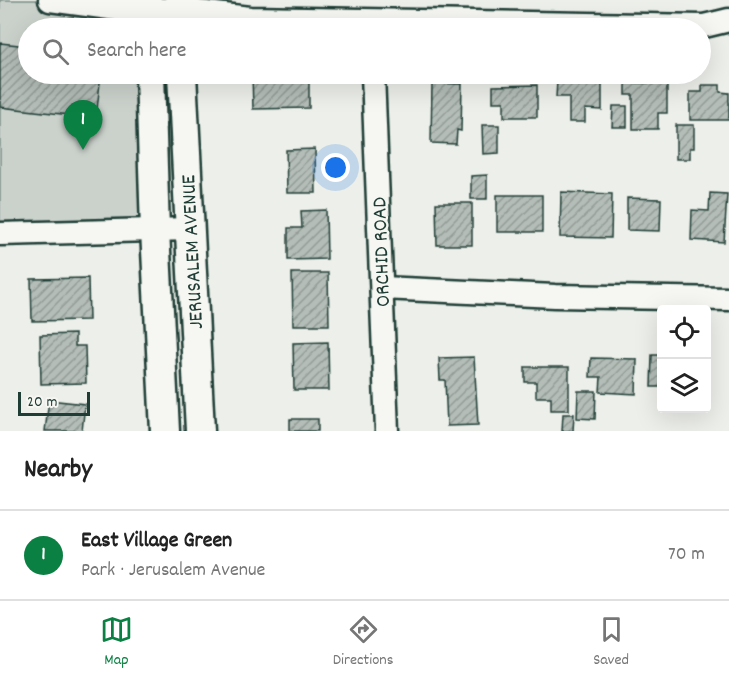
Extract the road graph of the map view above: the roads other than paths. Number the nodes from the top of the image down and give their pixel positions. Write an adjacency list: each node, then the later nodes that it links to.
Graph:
1 (50, 0): 2 (street)
2 (148, 13): 3 (street)
3 (180, 13): 4 (street)
4 (250, 18)
5 (729, 20): 6 (street)
6 (711, 24)
7 (150, 84): 11 (main road, JERUSALEM AVENUE)
8 (183, 84): 10 (main road, JERUSALEM AVENUE)
9 (373, 84): 13 (street, ORCHID ROAD)
10 (191, 229): 11 (street); 16 (main road, JERUSALEM AVENUE)
11 (155, 230): 12 (street); 15 (main road, JERUSALEM AVENUE)
12 (0, 234)
13 (382, 288): 14 (street); 17 (street, ORCHID ROAD)
14 (729, 298)
15 (165, 431)
16 (200, 431)
17 (387, 431)

